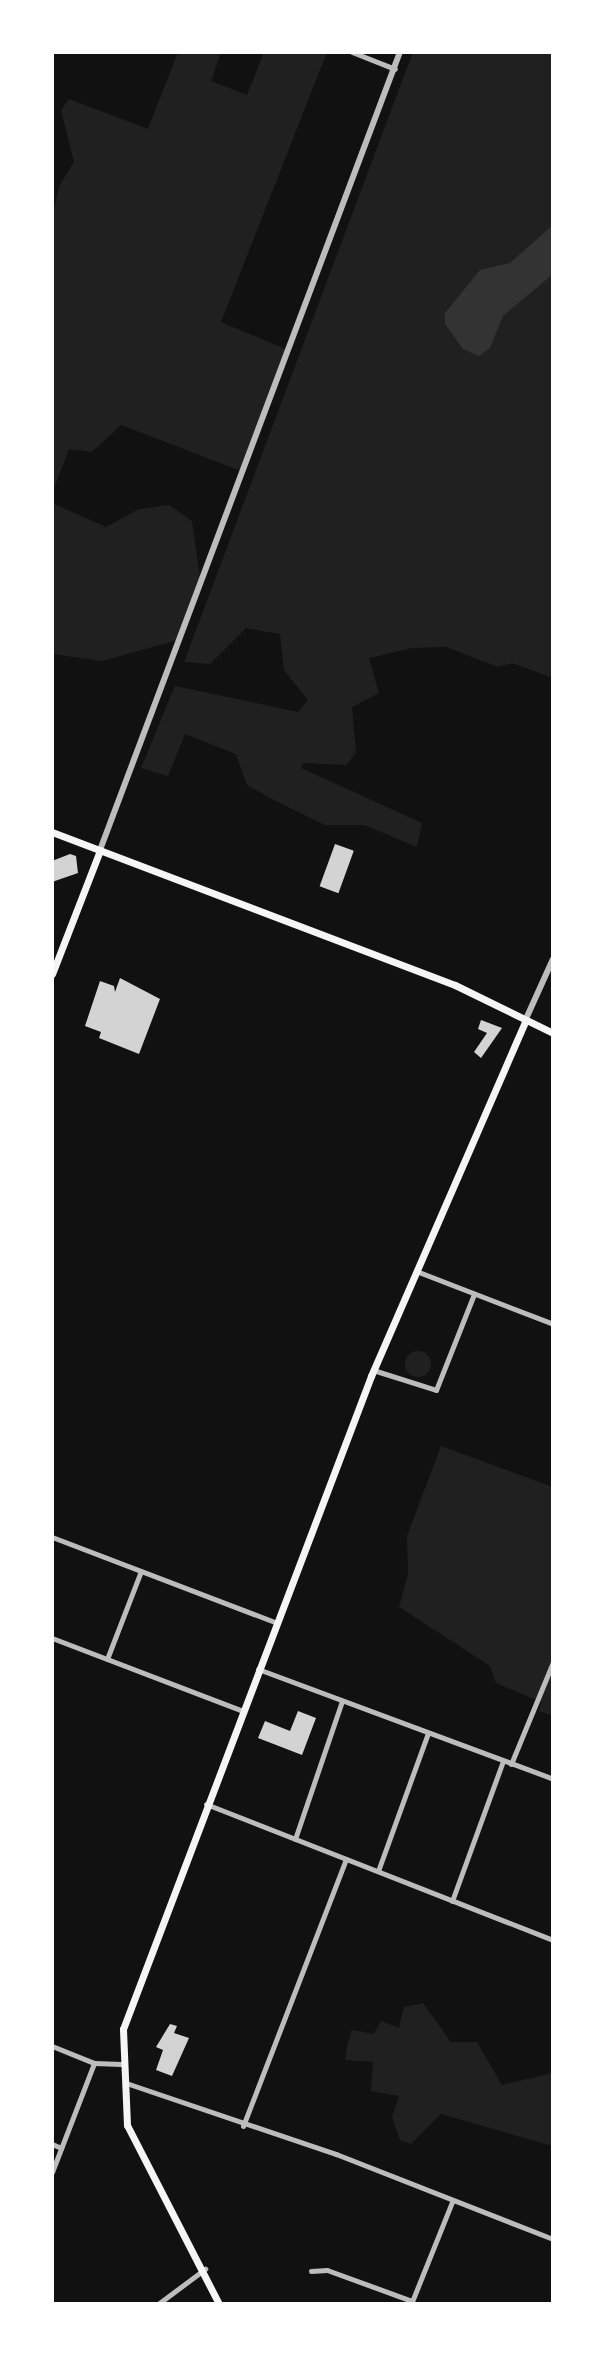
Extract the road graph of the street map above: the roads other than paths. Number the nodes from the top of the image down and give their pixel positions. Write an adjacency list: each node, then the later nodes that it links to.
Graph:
1 (352, 52): 3 (street)
2 (400, 52): 3 (street)
3 (396, 70): 5 (street)
4 (52, 832): 5 (main road)
5 (100, 850): 7 (main road); 8 (main road)
6 (553, 959): 8 (street)
7 (52, 974)
8 (525, 1021): 9 (main road); 10 (main road)
9 (553, 1033)
10 (416, 1271): 11 (street); 13 (main road)
11 (474, 1294): 12 (street); 13 (street)
12 (553, 1324)
13 (373, 1370): 16 (main road)
14 (52, 1537): 15 (street)
15 (141, 1571): 16 (street); 18 (street)
16 (275, 1622): 20 (main road)
17 (52, 1638): 18 (street)
18 (107, 1659): 22 (street)
19 (553, 1662): 25 (street)
20 (257, 1668): 21 (street); 22 (main road)
21 (342, 1701): 23 (street); 28 (street)
22 (241, 1710): 27 (main road)
23 (428, 1733): 24 (street); 30 (street)
24 (503, 1761): 25 (street); 31 (street)
25 (511, 1764): 26 (street)
26 (553, 1779)
27 (205, 1804): 28 (street); 35 (main road)
28 (295, 1839): 29 (street)
29 (346, 1859): 30 (street); 37 (street)
30 (378, 1871): 31 (street)
31 (452, 1901): 32 (street)
32 (553, 1940)
33 (52, 2046): 34 (street)
34 (94, 2063): 35 (street); 39 (street)
35 (121, 2064): 36 (main road)
36 (122, 2081): 37 (street); 43 (main road)
37 (243, 2126): 41 (street)
38 (52, 2144): 39 (street)
39 (61, 2148): 40 (street)
40 (52, 2172)
41 (452, 2202): 42 (street); 45 (street)
42 (553, 2239)
43 (205, 2269): 46 (street); 47 (main road)
44 (311, 2271): 45 (street)
45 (412, 2302)
46 (158, 2304)
47 (219, 2304)

